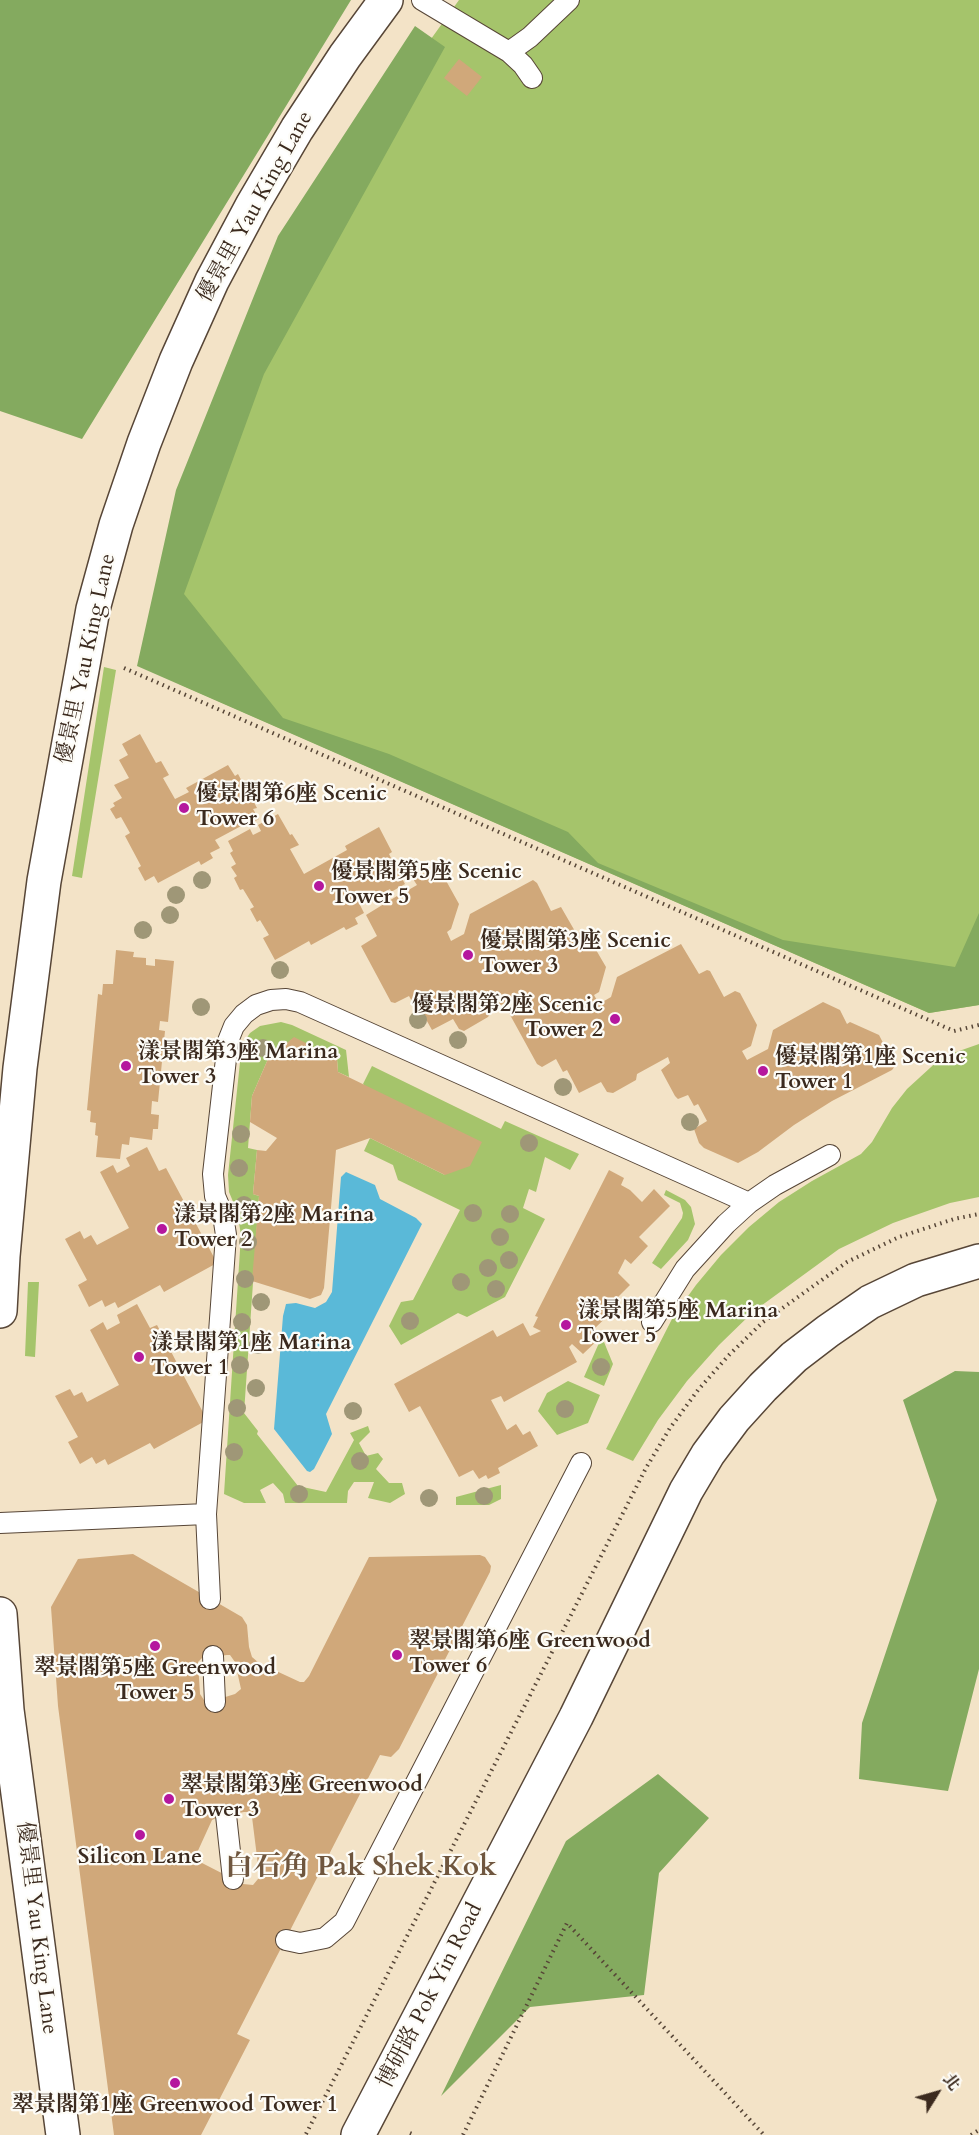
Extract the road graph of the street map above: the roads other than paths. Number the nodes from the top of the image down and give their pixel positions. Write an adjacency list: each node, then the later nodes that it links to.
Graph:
1 (386, 0): 9 (street, 優景里 Yau King Lane)
2 (422, 0): 4 (lane)
3 (569, 0): 4 (lane)
4 (509, 52): 5 (lane)
5 (532, 78)
6 (830, 1155): 7 (lane)
7 (749, 1203): 10 (lane); 12 (lane)
8 (979, 1260): 22 (street, 博研路 Pok Yin Road)
9 (0, 1311)
10 (652, 1322)
11 (581, 1463): 20 (lane)
12 (206, 1514): 13 (lane); 14 (lane)
13 (0, 1523)
14 (210, 1599)
15 (0, 1614): 21 (street, 優景里 Yau King Lane)
16 (213, 1656): 17 (lane)
17 (215, 1702)
18 (226, 1815): 19 (lane)
19 (233, 1879)
20 (286, 1940)
21 (63, 2135)
22 (358, 2135)

